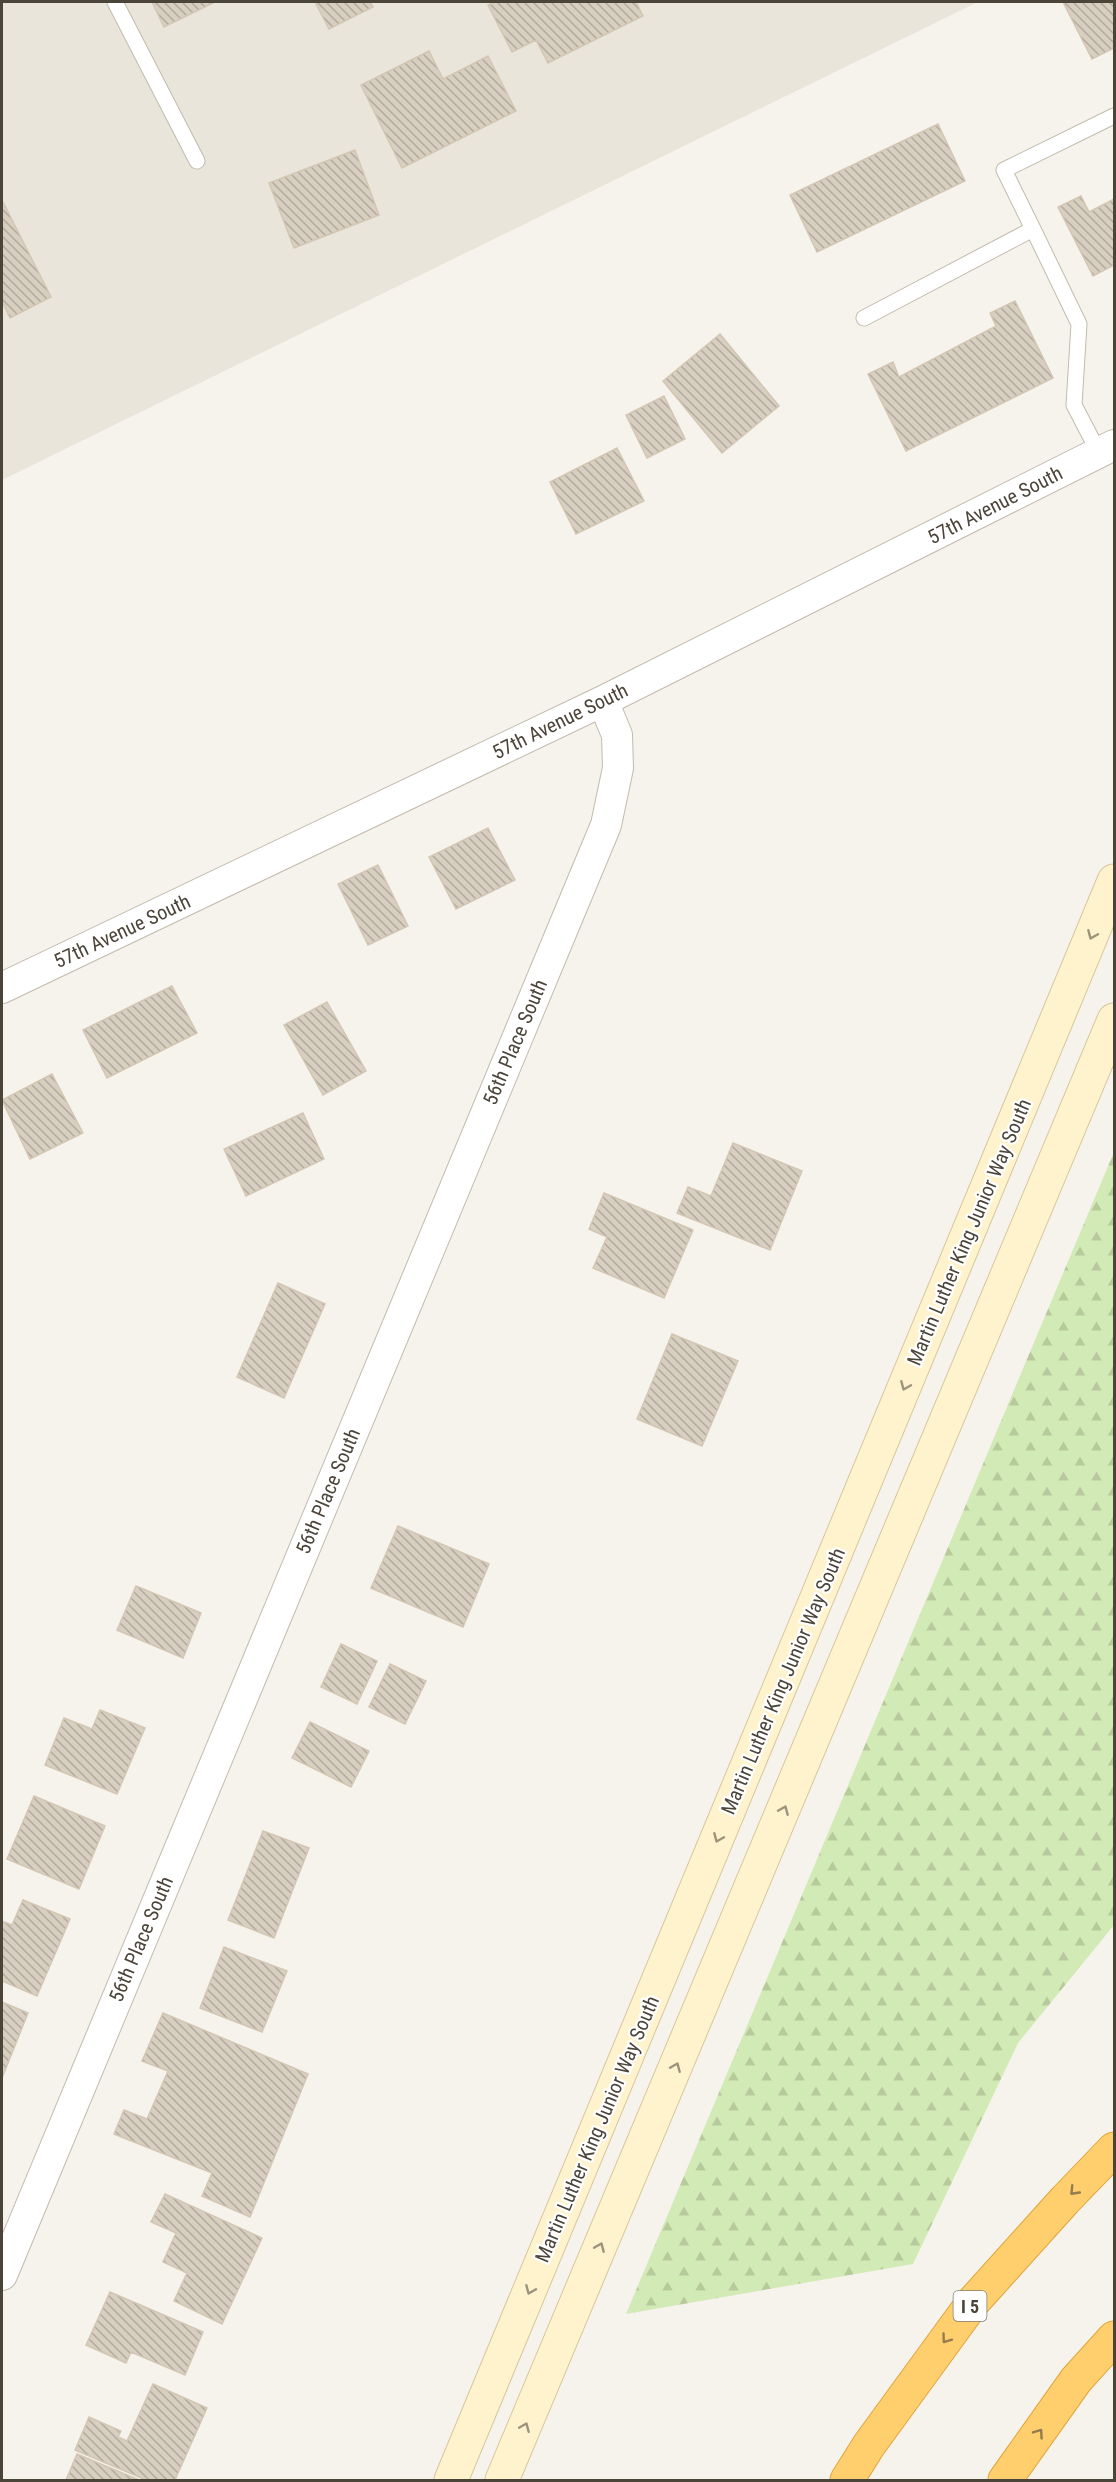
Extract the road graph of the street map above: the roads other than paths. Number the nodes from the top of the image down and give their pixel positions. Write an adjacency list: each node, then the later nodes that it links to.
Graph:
1 (115, 2): 3 (lane)
2 (1114, 116): 4 (lane)
3 (197, 161)
4 (1033, 229): 5 (lane); 6 (lane)
5 (864, 318)
6 (1107, 449): 7 (street, 57th Avenue South)
7 (603, 701): 9 (street, 57th Avenue South); 12 (street, 56th Place South)
8 (1114, 880): 14 (main road, Martin Luther King Junior Way South, one-way to 14)
9 (2, 988)
10 (1114, 1020): 15 (main road, one-way to 10)
11 (1114, 2149): 16 (highway, I 5, one-way to 16)
12 (2, 2275)
13 (1114, 2338): 17 (highway, one-way to 13)
14 (451, 2481)
15 (502, 2481)
16 (847, 2481)
17 (1005, 2481)

